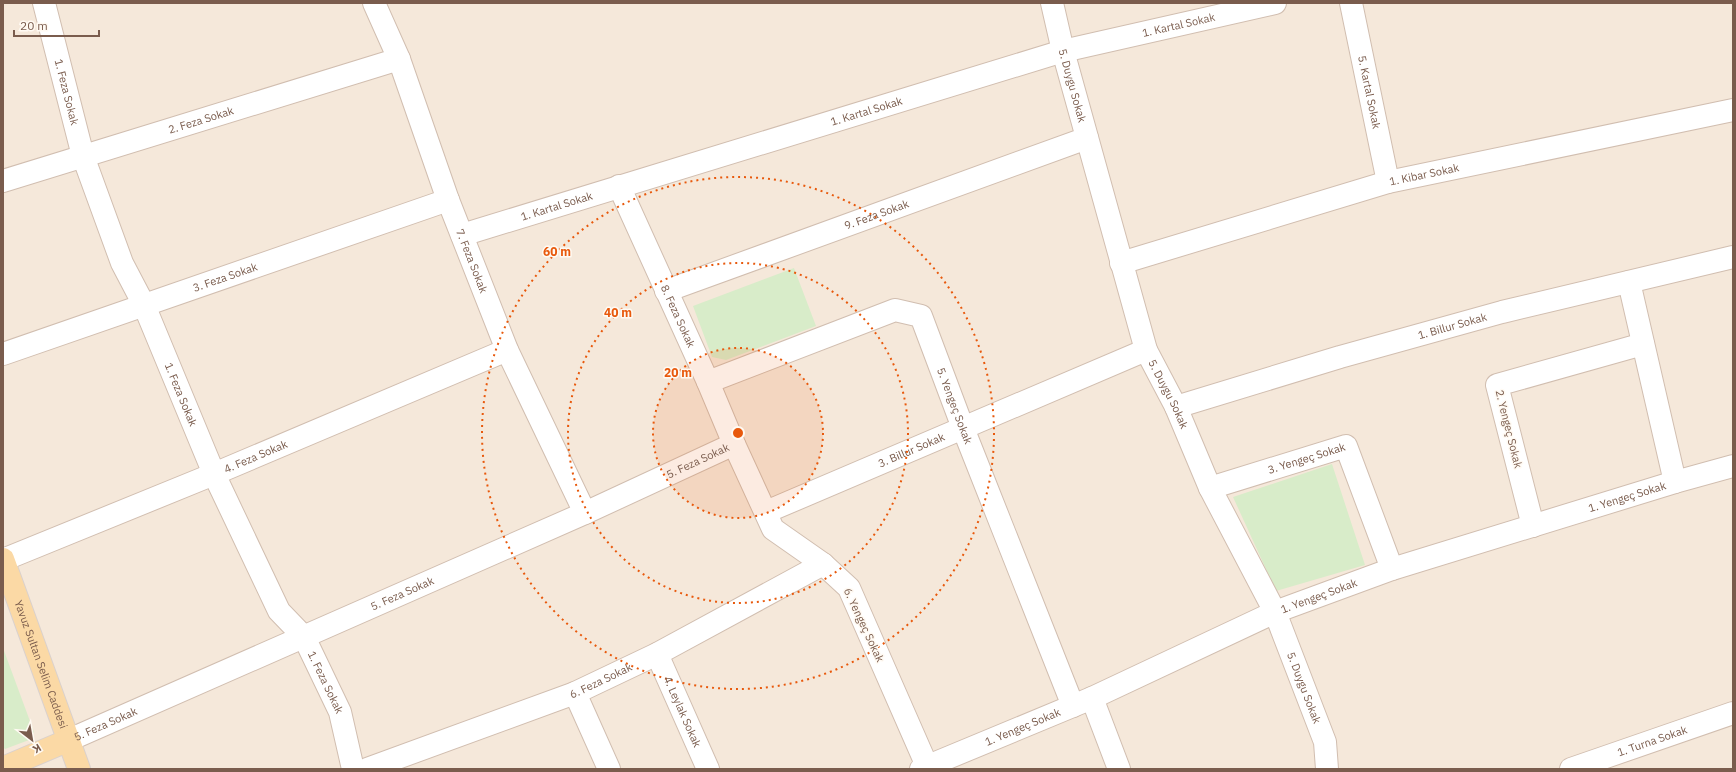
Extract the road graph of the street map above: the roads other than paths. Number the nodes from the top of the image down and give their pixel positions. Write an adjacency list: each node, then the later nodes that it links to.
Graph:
1 (44, 3): 10 (street, 1. Feza Sokak)
2 (374, 3): 7 (street, 7. Feza Sokak)
3 (1052, 3): 6 (street, 5. Duygu Sokak)
4 (1275, 3): 6 (street, 1. Kartal Sokak)
5 (1351, 3): 12 (street, 5. Kartal Sokak)
6 (1063, 51): 9 (street, 5. Duygu Sokak); 13 (street, 1. Kartal Sokak)
7 (399, 59): 10 (street, 2. Feza Sokak); 14 (street, 7. Feza Sokak)
8 (1733, 110): 12 (street, 1. Kibar Sokak)
9 (1087, 138): 17 (street, 5. Duygu Sokak); 19 (street, 9. Feza Sokak)
10 (83, 156): 11 (street, 2. Feza Sokak); 20 (street, 1. Feza Sokak)
11 (3, 181)
12 (1388, 182): 17 (street, 1. Kibar Sokak)
13 (619, 186): 15 (street, 1. Kartal Sokak); 19 (street, 8. Feza Sokak)
14 (448, 200): 15 (street, 7. Feza Sokak); 20 (street, 3. Feza Sokak)
15 (462, 235): 22 (street, 7. Feza Sokak)
16 (1733, 257): 18 (street, 1. Billur Sokak)
17 (1122, 263): 23 (street, 5. Duygu Sokak)
18 (1629, 282): 21 (street); 26 (street, 1. Billur Sokak)
19 (666, 291): 25 (street, 8. Feza Sokak)
20 (144, 305): 24 (street, 3. Feza Sokak); 30 (street, 1. Feza Sokak)
21 (1643, 344): 31 (street); 35 (street, 2. Yengeç Sokak)
22 (507, 350): 30 (street, 4. Feza Sokak); 34 (street, 7. Feza Sokak)
23 (1146, 350): 26 (street, 5. Duygu Sokak); 27 (street, 3. Billur Sokak)
24 (3, 354)
25 (708, 382): 27 (street, 5. Yengeç Sokak); 28 (street, 8. Feza Sokak)
26 (1176, 407): 32 (street, 5. Duygu Sokak)
27 (963, 428): 33 (street, 3. Billur Sokak); 43 (street, 5. Yengeç Sokak)
28 (734, 444): 33 (street, 8. Feza Sokak); 34 (street, 5. Feza Sokak)
29 (1733, 466): 31 (street, 1. Yengeç Sokak)
30 (214, 474): 36 (street, 4. Feza Sokak); 40 (street, 1. Feza Sokak)
31 (1675, 482): 35 (street, 1. Yengeç Sokak)
32 (1210, 488): 38 (street, 3. Yengeç Sokak); 39 (street, 5. Duygu Sokak)
33 (766, 512): 37 (street, 6. Yengeç Sokak)
34 (585, 513): 40 (street, 5. Feza Sokak)
35 (1533, 526): 38 (street, 1. Yengeç Sokak)
36 (3, 560): 45 (main road, Yavuz Sultan Selim Caddesi)
37 (823, 564): 41 (street, 6. Feza Sokak); 47 (street, 6. Yengeç Sokak)
38 (1392, 569): 39 (street, 1. Yengeç Sokak)
39 (1275, 612): 43 (street, 1. Yengeç Sokak); 54 (street, 5. Duygu Sokak)
40 (304, 637): 45 (street, 5. Feza Sokak); 49 (street, 1. Feza Sokak)
41 (657, 654): 42 (street, 6. Feza Sokak); 52 (street, 4. Leylak Sokak)
42 (575, 693): 50 (street, 6. Feza Sokak); 51 (street)
43 (1082, 702): 47 (street, 1. Yengeç Sokak); 53 (street, 5. Yengeç Sokak)
44 (1733, 713): 55 (street, 1. Turna Sokak)
45 (69, 740): 46 (main road); 48 (main road, Yavuz Sultan Selim Caddesi)
46 (3, 768)
47 (924, 768)
48 (79, 769)
49 (353, 769)
50 (366, 769)
51 (609, 769)
52 (708, 769)
53 (1119, 769)
54 (1327, 769)
55 (1571, 769)

